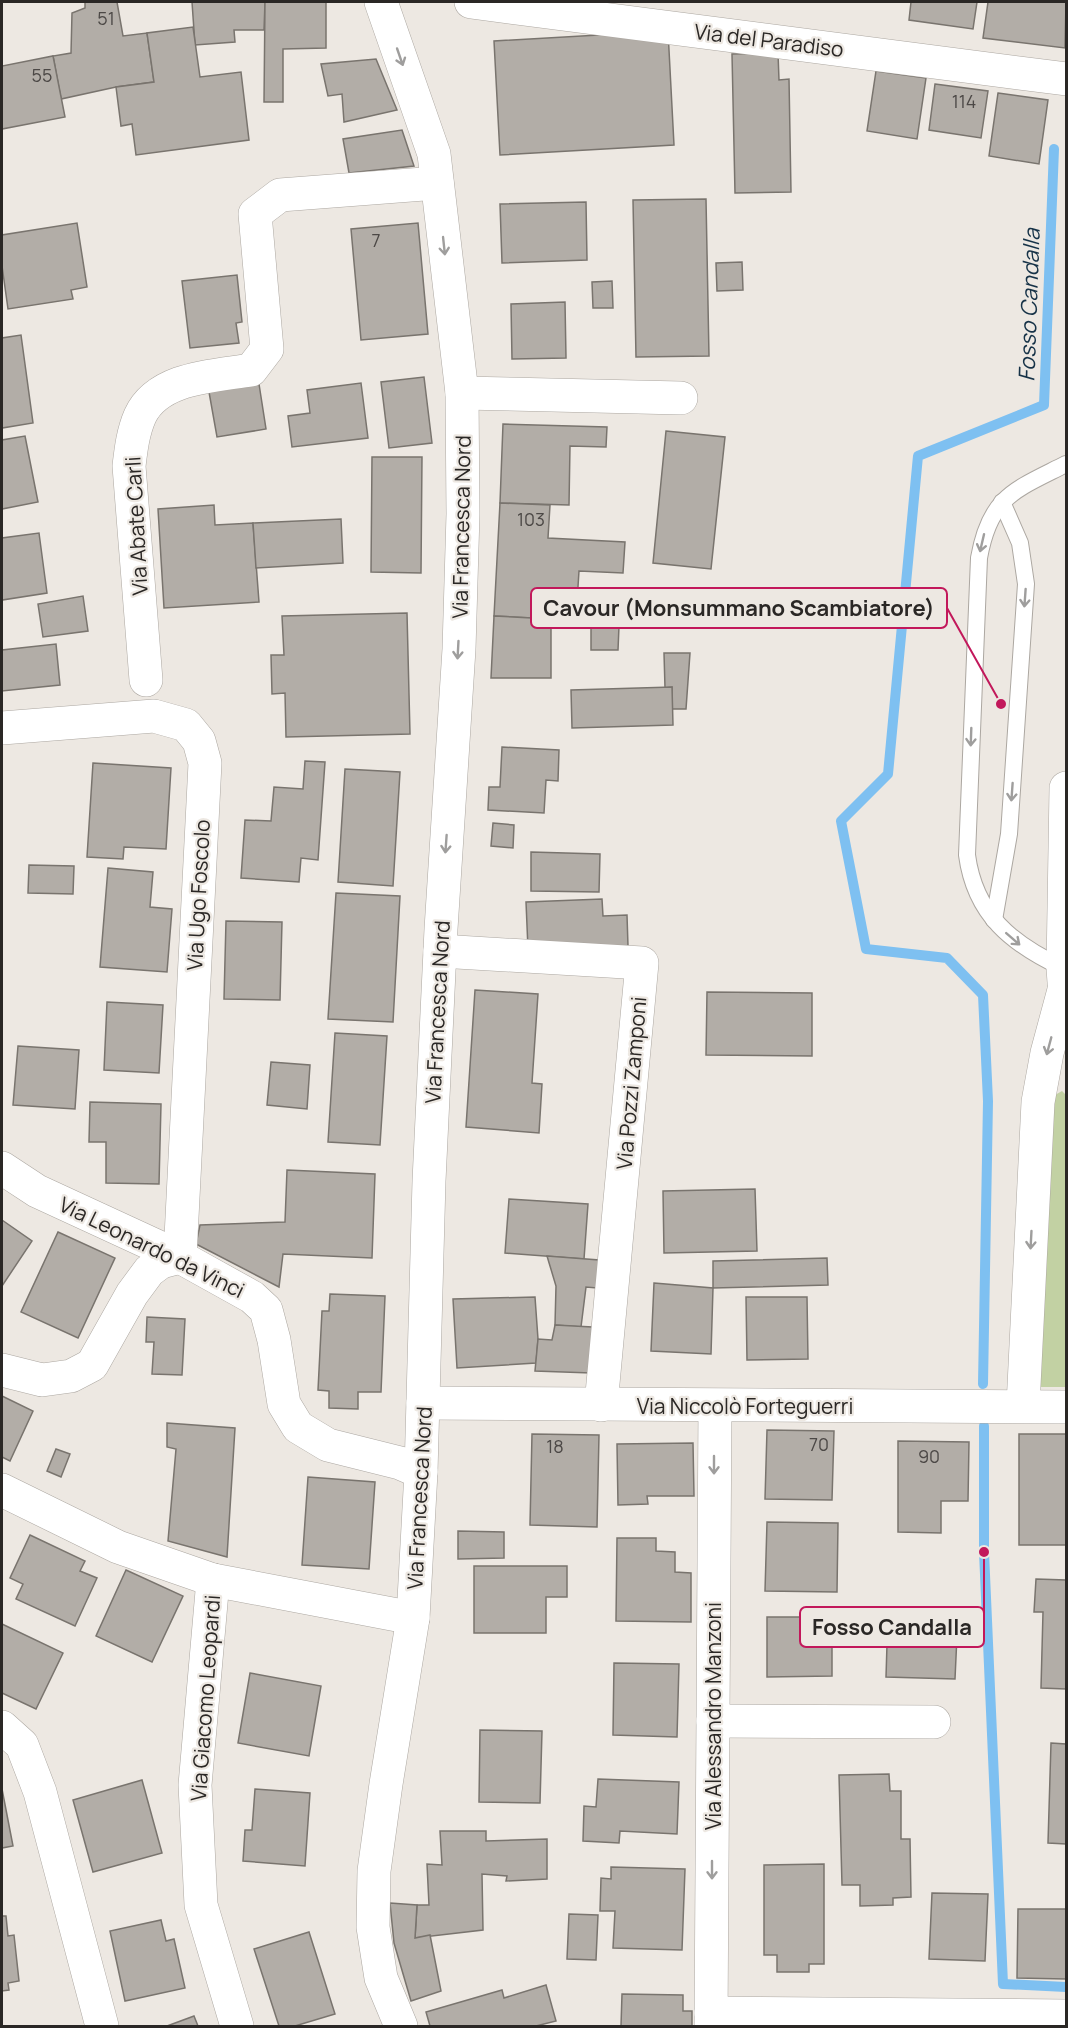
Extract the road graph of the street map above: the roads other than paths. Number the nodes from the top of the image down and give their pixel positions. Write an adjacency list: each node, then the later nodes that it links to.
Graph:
1 (381, 2): 5 (street, Via Francesca Nord, one-way to 5)
2 (471, 2): 3 (street, Via del Paradiso)
3 (574, 8): 4 (street, Via del Paradiso)
4 (1066, 79)
5 (437, 183): 6 (street, Via Francesca Nord, one-way to 6); 10 (street, Via Abate Carli)
6 (462, 393): 7 (street); 14 (street, Via Francesca Nord, one-way to 14)
7 (681, 398)
8 (1066, 464): 9 (lane)
9 (1002, 502): 13 (lane, one-way to 13); 13 (lane, one-way to 13)
10 (146, 680)
11 (2, 728): 17 (street, Via Ugo Foscolo)
12 (1066, 788): 15 (street)
13 (994, 920): 15 (lane, one-way to 15)
14 (440, 951): 19 (street, Via Francesca Nord); 20 (street, Via Pozzi Zamponi)
15 (1065, 989): 22 (street, one-way to 22)
16 (2, 1168): 17 (street, Via Leonardo da Vinci)
17 (180, 1257): 18 (street); 24 (street, Via Leonardo da Vinci)
18 (2, 1370)
19 (423, 1403): 20 (street, Via Niccolò Forteguerri); 24 (street, Via Francesca Nord)
20 (601, 1405): 21 (street, Via Niccolò Forteguerri)
21 (715, 1406): 22 (street, Via Niccolò Forteguerri); 28 (street, Via Alessandro Manzoni, one-way to 28)
22 (1023, 1406): 23 (street, Via Niccolò Forteguerri)
23 (1066, 1407)
24 (422, 1472): 27 (street, Via Francesca Nord)
25 (2, 1490): 26 (street)
26 (213, 1580): 27 (street); 34 (street, Via Giacomo Leopardi)
27 (413, 1618): 35 (street, Via Francesca Nord)
28 (713, 1721): 29 (street); 32 (street, Via Alessandro Manzoni, one-way to 32)
29 (934, 1722)
30 (2, 1727): 33 (street)
31 (1066, 2016): 32 (street)
32 (711, 2020)
33 (102, 2026)
34 (237, 2026)
35 (400, 2026)

